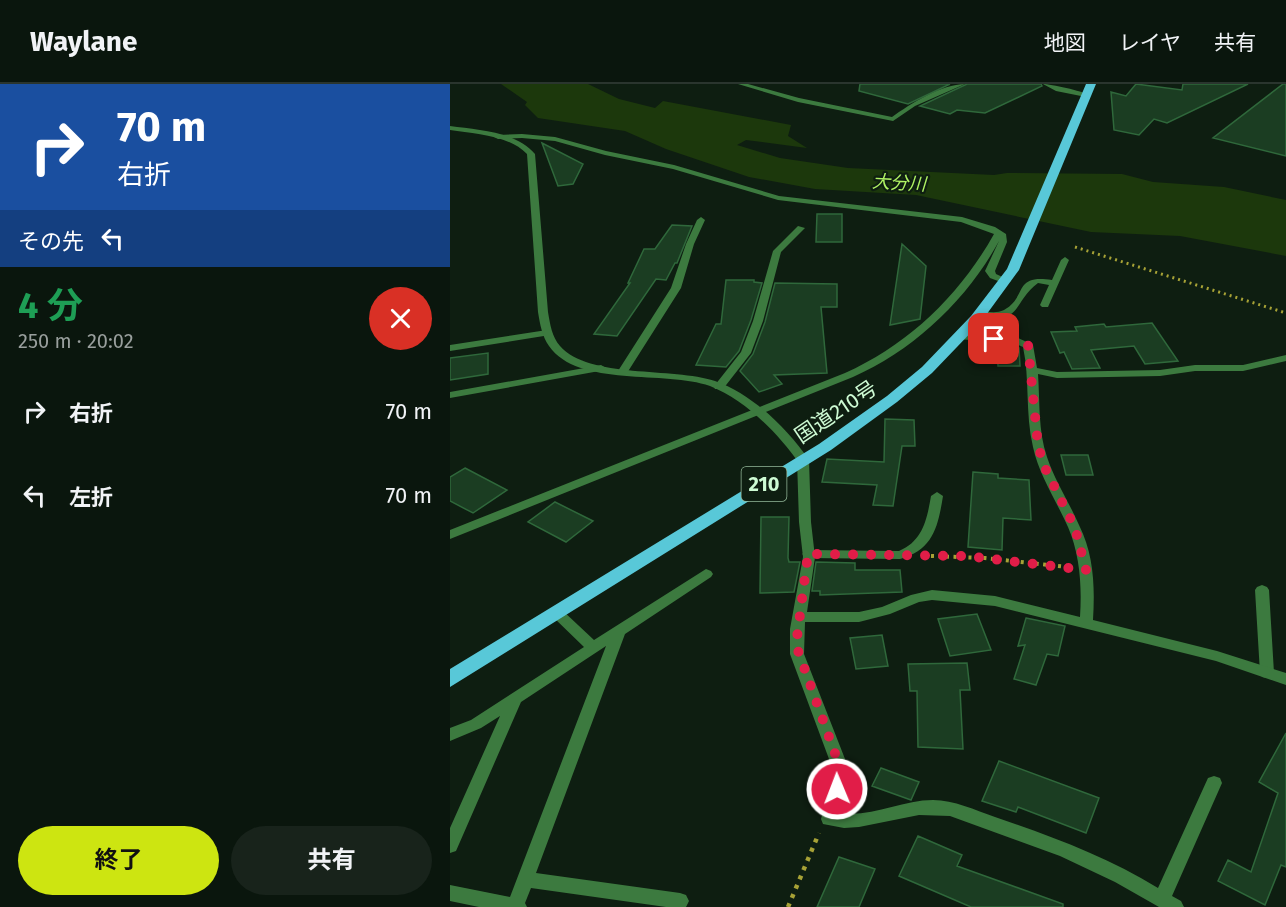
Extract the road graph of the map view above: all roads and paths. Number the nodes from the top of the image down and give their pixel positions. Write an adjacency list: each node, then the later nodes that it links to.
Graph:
1 (741, 84): 2 (street)
2 (962, 84)
3 (1046, 84): 5 (street)
4 (1090, 84): 5 (highway, 国道210号 / 210)
5 (1086, 95): 13 (highway, 国道210号 / 210)
6 (450, 128): 7 (street)
7 (498, 137): 10 (street); 18 (street)
8 (701, 220): 24 (street)
9 (801, 228): 25 (street)
10 (999, 232): 13 (street); 27 (street)
11 (1074, 247): 16 (path)
12 (1065, 260): 14 (street)
13 (1006, 281): 17 (highway, 国道210号 / 210)
14 (1056, 283): 15 (street); 17 (street)
15 (1045, 305)
16 (1286, 313)
17 (981, 314): 19 (highway, 国道210号 / 210)
18 (548, 333): 20 (street); 22 (street)
19 (960, 337): 23 (street); 28 (highway, 国道210号 / 210)
20 (450, 348)
21 (1286, 358): 23 (street)
22 (601, 368): 24 (street); 26 (street)
23 (1031, 370): 33 (street)
24 (623, 371): 25 (street)
25 (719, 387): 27 (street)
26 (450, 395)
27 (756, 411): 28 (street); 30 (street)
28 (803, 460): 31 (street); 36 (highway, 国道210号 / 210)
29 (937, 496): 32 (street)
30 (450, 535)
31 (808, 554): 32 (street); 37 (street)
32 (900, 555): 33 (path)
33 (1086, 570): 38 (street)
34 (706, 574): 39 (street)
35 (1262, 590): 41 (street)
36 (557, 613): 40 (street); 42 (highway, 国道210号 / 210)
37 (799, 617): 38 (street); 47 (street)
38 (1086, 622): 41 (street)
39 (619, 631): 40 (street); 49 (street)
40 (593, 647): 44 (street)
41 (1267, 673): 43 (street)
42 (450, 679)
43 (1286, 679)
44 (516, 698): 45 (street); 48 (street)
45 (450, 735)
46 (1214, 783): 52 (street)
47 (829, 819): 52 (street); 54 (path)
48 (452, 838)
49 (525, 879): 51 (street); 53 (street)
50 (450, 892): 53 (street)
51 (680, 901)
52 (1168, 903)
53 (516, 907)
54 (788, 907)

